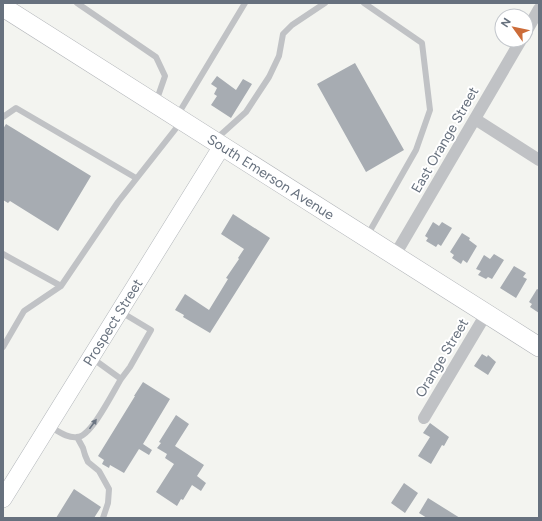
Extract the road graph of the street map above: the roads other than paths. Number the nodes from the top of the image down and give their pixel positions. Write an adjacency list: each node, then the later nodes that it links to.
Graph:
1 (77, 3): 9 (lane)
2 (245, 3): 11 (lane)
3 (325, 3): 13 (lane)
4 (364, 3): 16 (lane)
5 (3, 7): 9 (main road, South Emerson Avenue)
6 (539, 9): 7 (street)
7 (534, 18)
8 (516, 48): 12 (street, East Orange Street)
9 (156, 104): 11 (main road, South Emerson Avenue)
10 (3, 117): 15 (lane)
11 (179, 119): 13 (main road, South Emerson Avenue); 15 (lane)
12 (475, 119): 14 (street); 18 (street, East Orange Street)
13 (218, 144): 16 (main road, South Emerson Avenue); 20 (main road, Prospect Street)
14 (539, 160)
15 (136, 178): 19 (lane)
16 (366, 238): 18 (main road, South Emerson Avenue)
17 (3, 254): 19 (lane)
18 (394, 255): 21 (main road, South Emerson Avenue)
19 (60, 286): 22 (lane)
20 (120, 312): 24 (main road, Prospect Street); 25 (lane)
21 (486, 314): 23 (main road, South Emerson Avenue); 26 (street, Orange Street)
22 (3, 347)
23 (539, 347)
24 (91, 357): 25 (lane); 27 (main road, Prospect Street)
25 (121, 379): 28 (lane, one-way to 25)
26 (424, 418)
27 (48, 426): 28 (lane); 29 (main road, Prospect Street)
28 (77, 438): 30 (lane)
29 (3, 499)
30 (103, 518)

